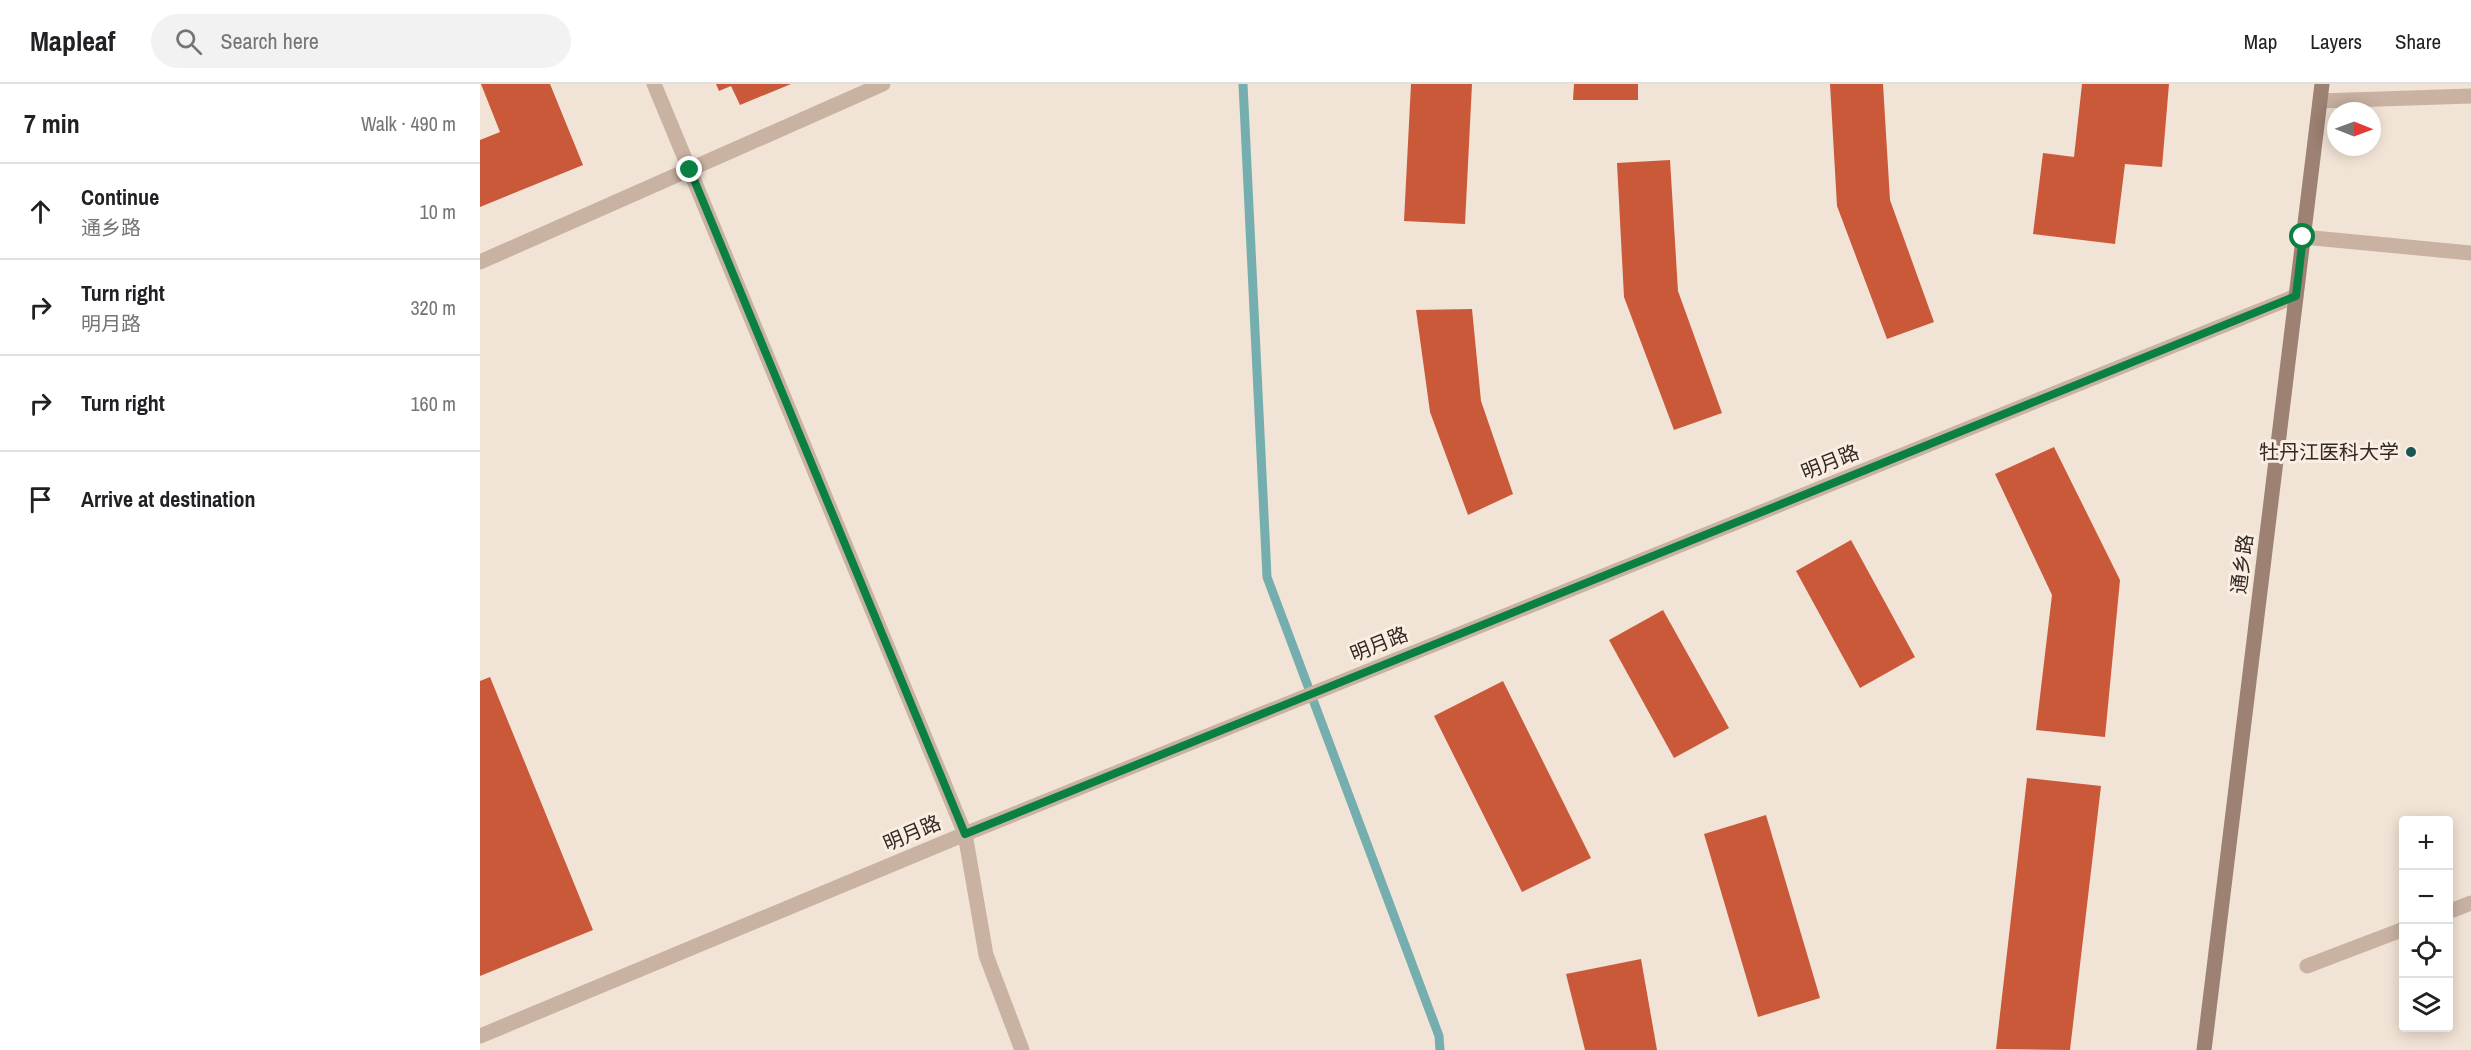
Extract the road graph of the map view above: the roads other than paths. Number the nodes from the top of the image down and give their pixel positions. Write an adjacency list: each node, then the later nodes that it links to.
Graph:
1 (654, 84): 6 (street)
2 (884, 84): 6 (street)
3 (2322, 84): 5 (street, 通乡路)
4 (2471, 96): 5 (street)
5 (2320, 101): 7 (street, 通乡路)
6 (690, 170): 9 (street); 11 (street)
7 (2303, 237): 8 (street); 10 (street, 通乡路)
8 (2471, 253)
9 (480, 262)
10 (2296, 296): 11 (street, 明月路); 18 (street, 通乡路)
11 (965, 834): 16 (street, 明月路); 17 (street)
12 (2471, 903): 13 (street)
13 (2453, 910)
14 (2399, 931): 15 (street)
15 (2307, 966)
16 (480, 1036)
17 (1022, 1050)
18 (2204, 1050)

